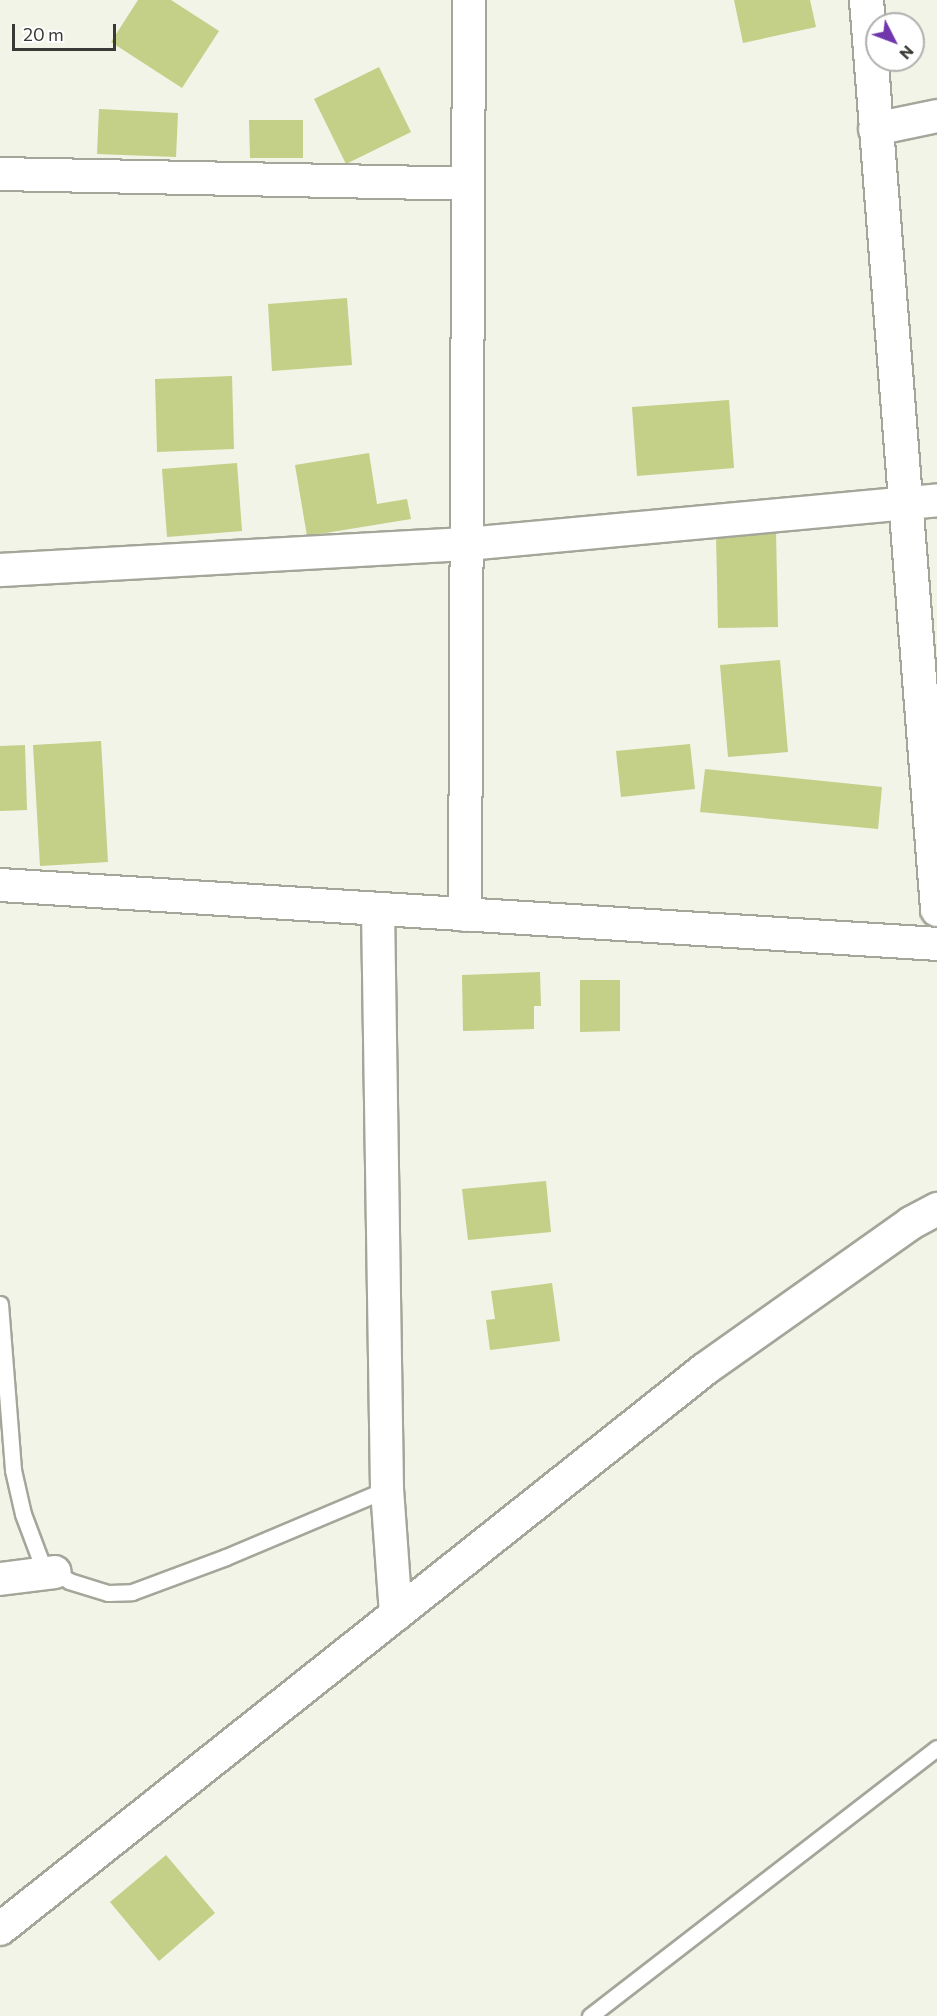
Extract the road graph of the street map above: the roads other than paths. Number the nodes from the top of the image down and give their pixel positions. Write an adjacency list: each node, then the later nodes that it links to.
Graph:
1 (469, 0): 6 (street)
2 (866, 0): 4 (main road)
3 (937, 116): 4 (street)
4 (875, 129): 8 (main road)
5 (0, 174): 6 (street)
6 (468, 184): 9 (street)
7 (937, 500): 8 (street)
8 (904, 502): 9 (street); 13 (main road)
9 (467, 544): 10 (street); 14 (street)
10 (0, 570)
11 (0, 885): 12 (street)
12 (378, 909): 14 (street); 18 (street)
13 (937, 909)
14 (465, 915): 15 (street)
15 (937, 944)
16 (937, 1209): 21 (street)
17 (0, 1304): 19 (lane)
18 (387, 1489): 19 (lane); 21 (street)
19 (55, 1572): 20 (street)
20 (0, 1579)
21 (396, 1615): 23 (street)
22 (937, 1748): 24 (lane)
23 (0, 1929)
24 (590, 2016)

